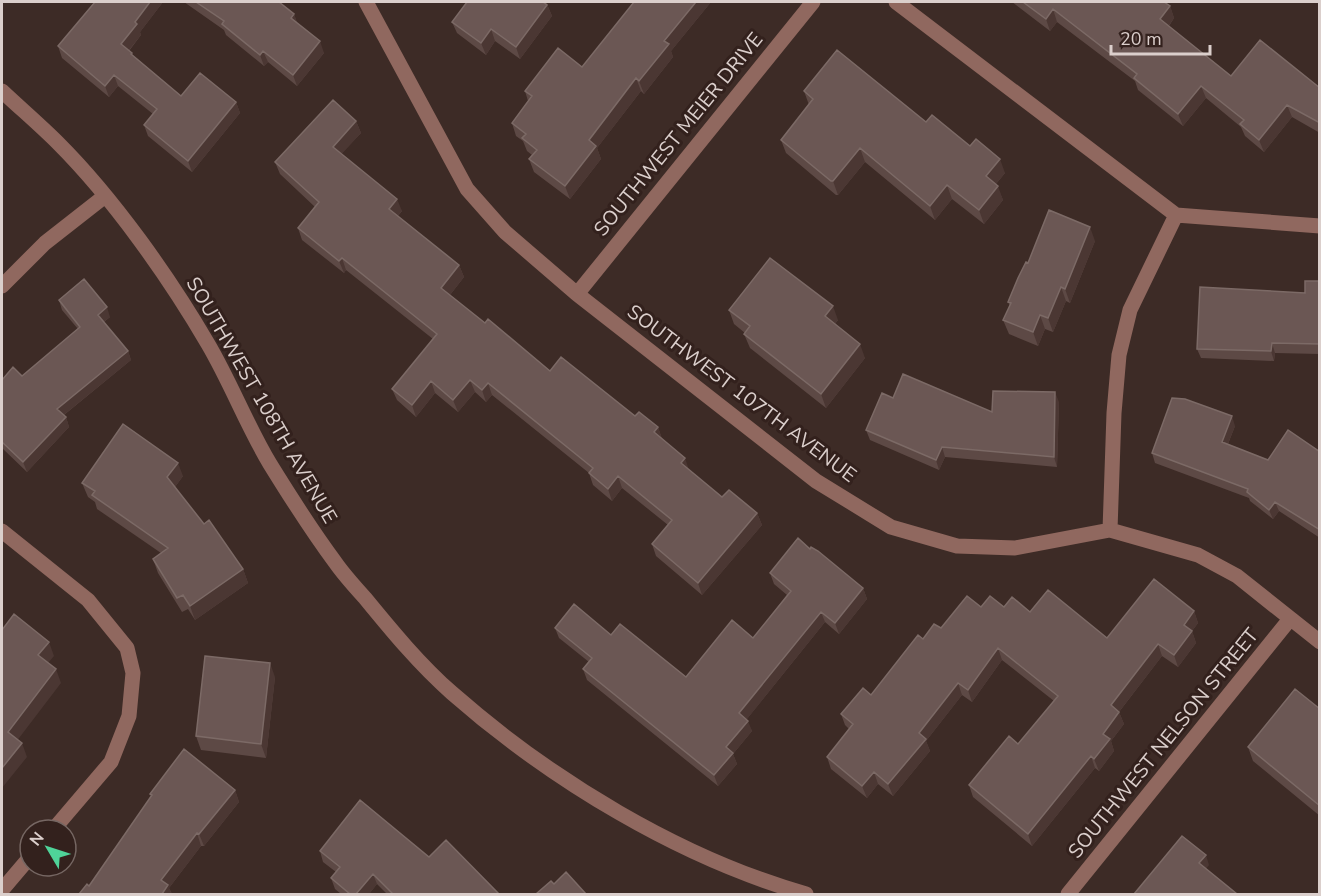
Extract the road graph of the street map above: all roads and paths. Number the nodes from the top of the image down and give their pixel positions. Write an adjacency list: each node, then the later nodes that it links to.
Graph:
1 (366, 2): 9 (street, SOUTHWEST 107TH AVENUE)
2 (813, 2): 9 (street, SOUTHWEST MEIER DRIVE)
3 (896, 2): 6 (street)
4 (2, 91): 5 (street, SOUTHWEST 108TH AVENUE)
5 (105, 196): 8 (street); 17 (street, SOUTHWEST 108TH AVENUE)
6 (1176, 215): 7 (street); 10 (street)
7 (1320, 226)
8 (2, 286)
9 (577, 294): 10 (street, SOUTHWEST 107TH AVENUE)
10 (1110, 530): 12 (street, SOUTHWEST 107TH AVENUE)
11 (2, 531): 14 (street)
12 (1290, 619): 13 (street, SOUTHWEST 107TH AVENUE); 18 (street, SOUTHWEST NELSON STREET)
13 (1320, 642)
14 (63, 818)
15 (18, 872): 16 (street)
16 (2, 891)
17 (806, 894)
18 (1068, 894)

